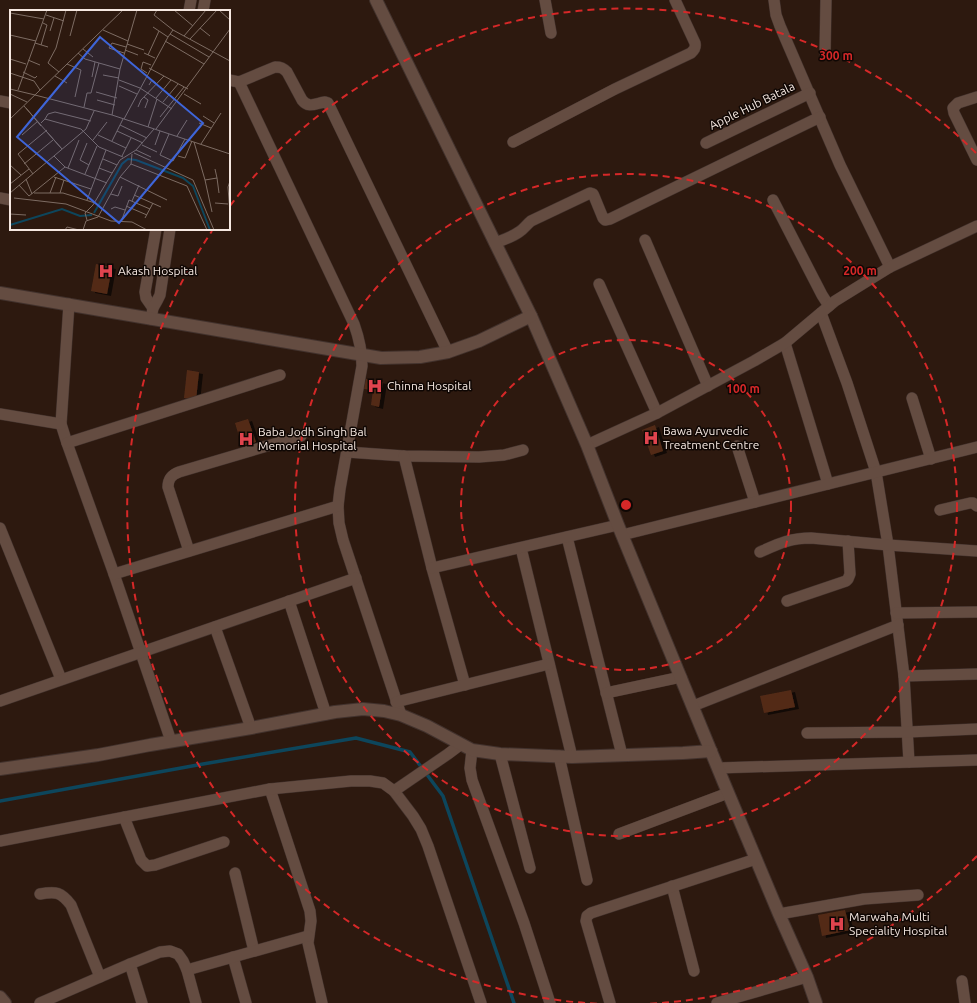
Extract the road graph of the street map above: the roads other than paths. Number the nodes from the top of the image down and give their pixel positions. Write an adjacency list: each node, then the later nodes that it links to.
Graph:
1 (191, 0): 8 (street)
2 (205, 0): 9 (street)
3 (376, 0): 28 (street)
4 (545, 0): 10 (street)
5 (675, 0): 18 (street)
6 (774, 0): 13 (street)
7 (826, 0): 11 (street)
8 (189, 10)
9 (203, 10)
10 (551, 33)
11 (825, 53)
12 (234, 81): 37 (street); 38 (street)
13 (810, 93): 17 (street); 19 (street, Apple Hub Batala)
14 (977, 97): 20 (street)
15 (0, 101): 16 (street)
16 (10, 103)
17 (820, 117): 28 (street); 29 (street)
18 (513, 142)
19 (706, 143)
20 (977, 160)
21 (0, 198): 22 (street)
22 (10, 200)
23 (773, 200): 33 (street)
24 (977, 226): 29 (street)
25 (156, 230): 34 (street)
26 (168, 230): 34 (street)
27 (645, 240): 40 (street)
28 (495, 243): 35 (street)
29 (890, 267): 33 (street)
30 (599, 284): 42 (street)
31 (0, 292): 32 (street)
32 (69, 304): 34 (street); 44 (street)
33 (825, 309): 36 (street); 54 (street)
34 (152, 313): 38 (street)
35 (531, 316): 37 (street); 47 (street)
36 (785, 343): 40 (street); 55 (street)
37 (448, 352): 38 (street)
38 (362, 355): 51 (street)
39 (280, 375): 46 (street)
40 (708, 386): 42 (street)
41 (912, 398): 53 (street)
42 (657, 413): 47 (street)
43 (0, 414): 44 (street)
44 (61, 424): 46 (street)
45 (300, 436): 66 (street)
46 (67, 443): 70 (street)
47 (587, 444): 61 (street)
48 (737, 446): 56 (street)
49 (977, 447): 53 (street)
50 (523, 450): 52 (street)
51 (347, 452): 52 (street); 57 (street)
52 (404, 456): 69 (street)
53 (931, 459): 54 (street)
54 (876, 472): 55 (street); 64 (street)
55 (828, 484): 56 (street)
56 (755, 502): 61 (street)
57 (338, 506): 66 (street); 71 (street)
58 (977, 506): 59 (street)
59 (940, 510)
60 (0, 528): 83 (street)
61 (620, 530): 62 (street); 82 (street)
62 (567, 537): 65 (street); 85 (street)
63 (848, 541): 64 (street); 68 (street); 73 (street)
64 (888, 546): 67 (street); 75 (street)
65 (521, 548): 69 (street); 79 (street)
66 (189, 551): 70 (street)
67 (977, 551)
68 (760, 552)
69 (432, 568): 84 (street)
70 (114, 574): 78 (street)
71 (356, 578): 72 (street); 87 (street)
72 (288, 601): 77 (street); 89 (street)
73 (787, 601)
74 (977, 612): 75 (street)
75 (896, 613): 76 (street)
76 (898, 625): 81 (street); 88 (street)
77 (215, 627): 78 (street); 91 (street)
78 (141, 652): 83 (street); 95 (street)
79 (549, 664): 84 (street); 102 (street)
80 (977, 674): 81 (street)
81 (904, 676): 93 (street)
82 (681, 677): 85 (street); 88 (street)
83 (61, 680): 86 (street)
84 (465, 685): 87 (street)
85 (606, 693): 100 (street)
86 (0, 701)
87 (396, 702): 90 (street)
88 (692, 706): 98 (street)
89 (326, 714): 90 (street); 91 (street)
90 (400, 715): 96 (street)
91 (251, 728): 95 (street)
92 (977, 729): 93 (street)
93 (908, 732): 94 (street); 104 (street)
94 (807, 733)
95 (171, 741): 105 (street)
96 (460, 745): 97 (street); 108 (street)
97 (472, 750): 99 (street); 139 (street)
98 (711, 751): 100 (street); 106 (street)
99 (500, 754): 101 (street); 115 (street)
100 (622, 755): 102 (street)
101 (559, 756): 102 (street); 117 (street)
102 (572, 757)
103 (977, 760): 104 (street)
104 (909, 762): 106 (street)
105 (0, 768)
106 (718, 768): 109 (street)
107 (270, 790): 108 (street); 110 (street); 122 (street)
108 (394, 791): 138 (street)
109 (728, 793): 111 (street); 114 (street)
110 (124, 817): 112 (street); 113 (street)
111 (619, 834)
112 (0, 841)
113 (224, 842)
114 (756, 859): 118 (street); 121 (street)
115 (530, 868)
116 (235, 872): 123 (street)
117 (586, 880)
118 (672, 886): 127 (street); 140 (street)
119 (40, 894): 128 (street)
120 (918, 895): 121 (street)
121 (779, 914): 129 (street)
122 (308, 936): 123 (street); 137 (street)
123 (254, 951): 124 (street)
124 (233, 957): 126 (street); 136 (street)
125 (130, 964): 126 (street); 128 (street); 134 (street)
126 (187, 970): 135 (street)
127 (694, 970)
128 (100, 977): 133 (street)
129 (807, 977): 141 (street); 142 (street)
130 (962, 981): 143 (street)
131 (0, 998): 132 (street)
132 (5, 1003)
133 (40, 1003)
134 (142, 1003)
135 (196, 1003)
136 (246, 1003)
137 (322, 1003)
138 (481, 1003)
139 (550, 1003)
140 (610, 1003)
141 (717, 1003)
142 (816, 1003)
143 (965, 1003)

